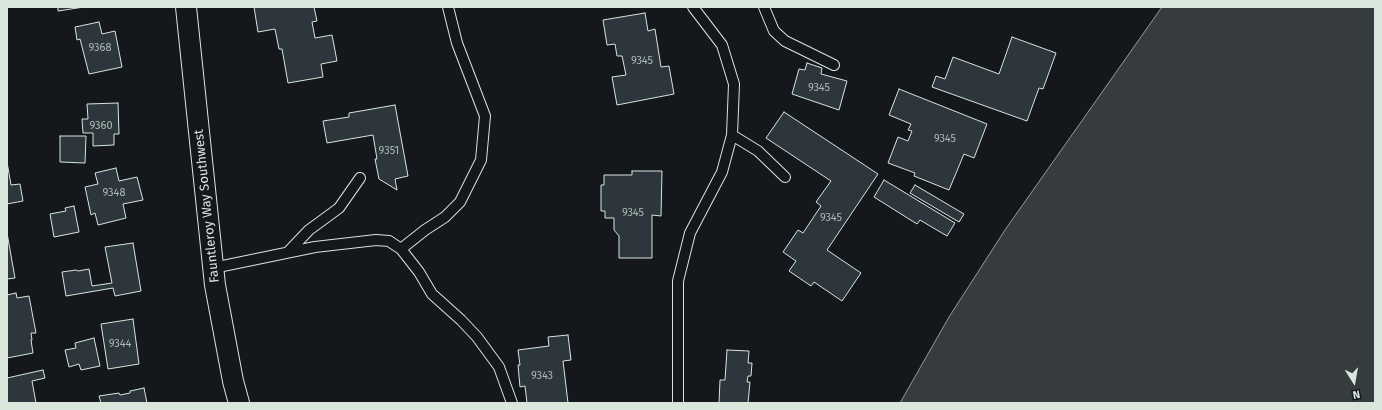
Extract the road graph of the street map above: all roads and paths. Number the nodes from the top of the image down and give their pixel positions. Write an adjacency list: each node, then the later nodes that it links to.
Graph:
1 (186, 7): 11 (street, Fauntleroy Way Southwest)
2 (448, 7): 9 (lane)
3 (693, 7): 6 (lane)
4 (764, 7): 5 (lane)
5 (834, 65)
6 (732, 135): 7 (lane); 14 (lane)
7 (784, 177)
8 (360, 178): 10 (lane)
9 (401, 249): 10 (lane); 13 (lane)
10 (289, 252): 11 (lane)
11 (213, 268): 12 (street, Fauntleroy Way Southwest)
12 (239, 403)
13 (512, 403)
14 (678, 403)

